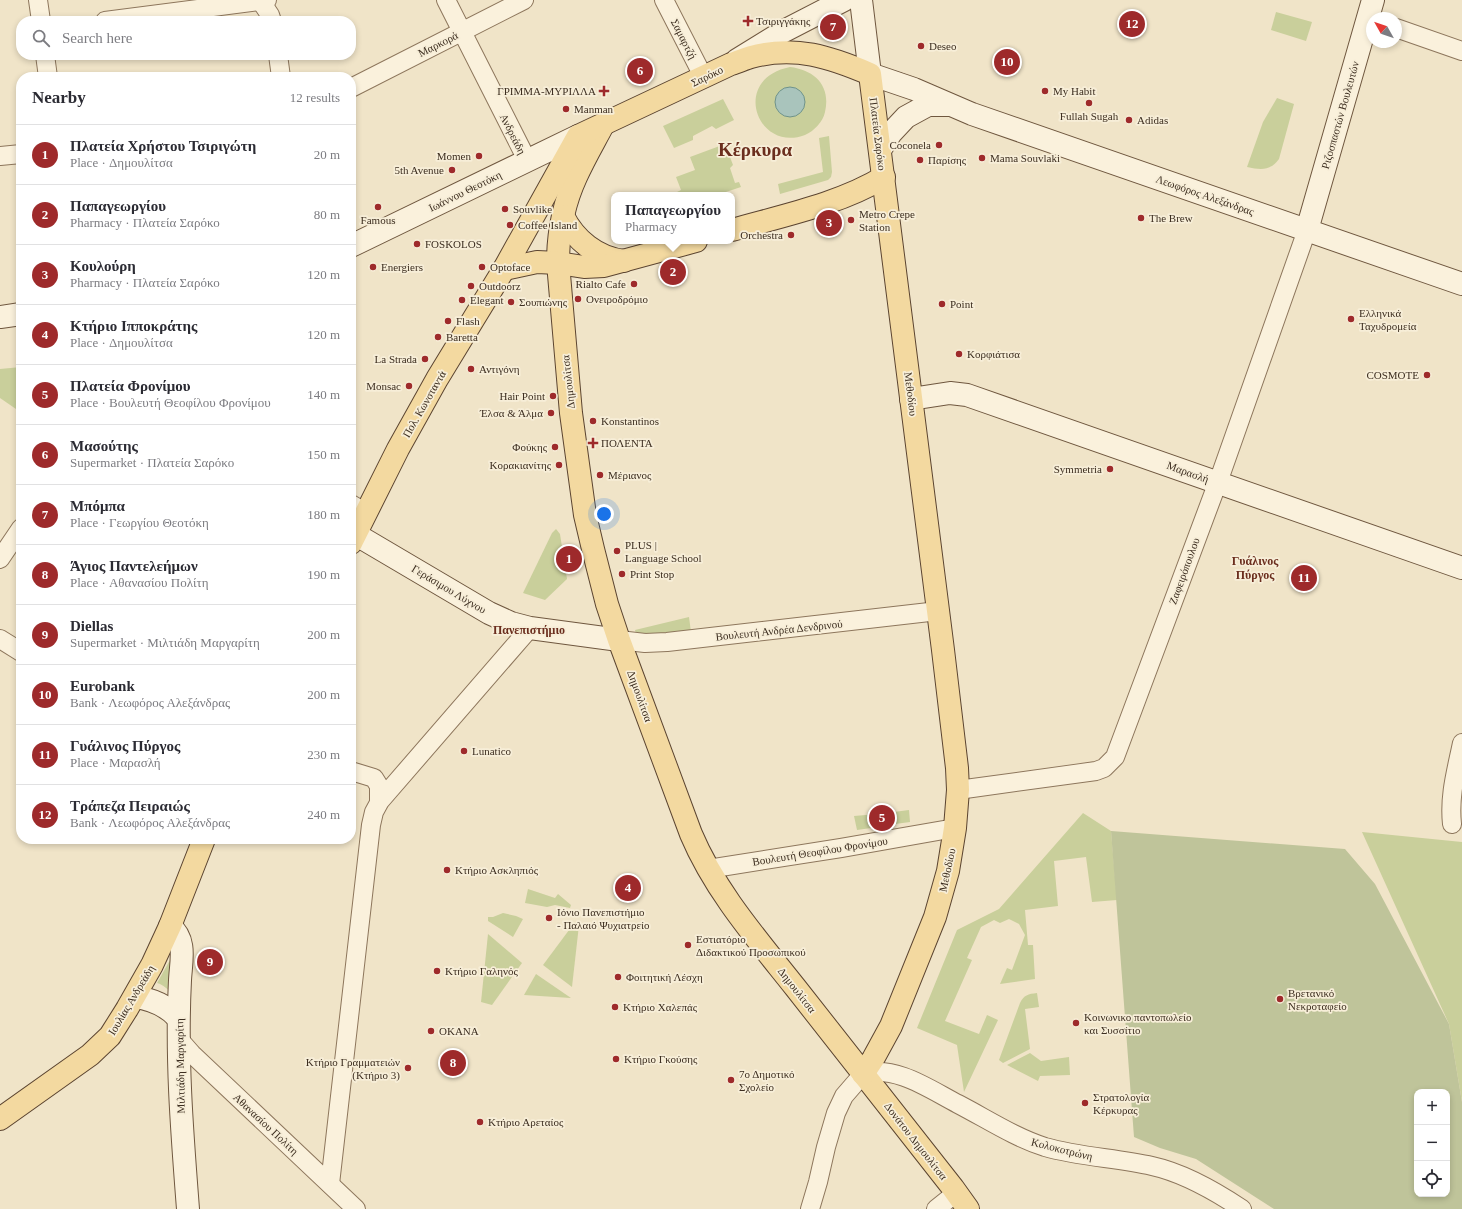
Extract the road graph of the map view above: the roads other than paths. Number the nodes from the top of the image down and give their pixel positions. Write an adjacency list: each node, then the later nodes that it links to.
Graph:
1 (38, 0): 8 (street)
2 (263, 0): 9 (street); 10 (street)
3 (446, 0): 13 (street, Ανδρεάδη)
4 (524, 0): 13 (street, Μαρκορά)
5 (664, 0): 21 (street, Σαμαρτζή)
6 (844, 0): 17 (main road)
7 (861, 0): 20 (main road)
8 (40, 16)
9 (143, 16)
10 (270, 16)
11 (1366, 30): 33 (main road, Ριζοσπαστών Βουλευτών)
12 (1402, 30): 14 (street)
13 (462, 32): 22 (street, Μαρκορά); 29 (street, Ανδρεάδη)
14 (1462, 51)
15 (46, 60): 18 (street)
16 (279, 60): 19 (street)
17 (731, 64): 20 (main road); 21 (main road, Σαρόκο)
18 (47, 72)
19 (280, 72)
20 (870, 74): 23 (main road, Λεωφόρος Αλεξάνδρας); 26 (main road, Πλατεία Σαρόκο)
21 (704, 78): 24 (main road, Σαρόκο)
22 (356, 85)
23 (949, 105): 26 (main road, Λεωφόρος Αλεξάνδρας); 33 (main road, Λεωφόρος Αλεξάνδρας)
24 (603, 125): 25 (main road); 31 (main road)
25 (578, 136): 29 (main road, Ιωάννου Θεοτόκη); 38 (main road, Πολ. Κωνσταντά)
26 (880, 150): 30 (main road, Πλατεία Σαρόκο)
27 (16, 154): 28 (street)
28 (0, 156)
29 (526, 160): 34 (main road, Ιωάννου Θεοτόκη)
30 (884, 177): 32 (main road, Πλατεία Σαρόκο); 42 (main road, Μεθοδίου)
31 (563, 216): 36 (main road); 37 (main road)
32 (735, 229)
33 (1307, 230): 39 (main road, Λεωφόρος Αλεξάνδρας); 43 (street, Ζαφειρόπουλου)
34 (356, 244)
35 (685, 244): 36 (main road)
36 (624, 261): 37 (main road)
37 (558, 263): 38 (main road); 53 (main road, Δημουλίτσα)
38 (504, 269): 44 (main road, Πολ. Κωνσταντά)
39 (1462, 284)
40 (16, 315): 41 (main road)
41 (0, 317)
42 (911, 399): 43 (main road, Μαρασλή); 50 (main road, Μεθοδίου)
43 (1217, 482): 49 (main road, Μαρασλή); 57 (street, Ζαφειρόπουλου)
44 (359, 509): 45 (main road, Πολ. Κωνσταντά)
45 (356, 524)
46 (16, 535): 48 (street)
47 (356, 540): 51 (main road, Γεράσιμου Λύχνου)
48 (0, 559)
49 (1462, 568)
50 (938, 611): 53 (street, Βουλευτή Ανδρέα Δενδρινού); 57 (main road, Μεθοδίου)
51 (530, 628): 53 (main road, Γεράσιμου Λύχνου); 58 (street)
52 (0, 639): 54 (street)
53 (619, 640): 62 (main road, Δημουλίτσα)
54 (16, 649)
55 (1462, 743): 59 (street)
56 (356, 773): 58 (street)
57 (958, 790): 60 (main road, Μεθοδίου)
58 (379, 802): 68 (street)
59 (1452, 824)
60 (955, 828): 62 (street, Βουλευτή Θεοφίλου Φρονίμου); 66 (main road, Μεθοδίου)
61 (202, 844): 63 (main road)
62 (708, 869): 66 (main road, Δημουλίτσα)
63 (170, 926): 64 (main road, Ιουλίας Ανδρεάδη); 65 (main road, Μιλτιάδη Μαργαρίτη)
64 (135, 997): 65 (main road); 67 (main road, Ιουλίας Ανδρεάδη)
65 (178, 1028): 68 (street, Αθανασίου Πολίτη); 70 (main road, Μιλτιάδη Μαργαρίτη)
66 (863, 1074): 69 (main road, Δονάτου Δημουλίτσα); 72 (street); 74 (street, Κολοκοτρώνη)
67 (0, 1119)
68 (330, 1184): 71 (street, Αθανασίου Πολίτη)
69 (962, 1201): 73 (street)
70 (188, 1209)
71 (356, 1209)
72 (810, 1209)
73 (936, 1209)
74 (1242, 1209)

